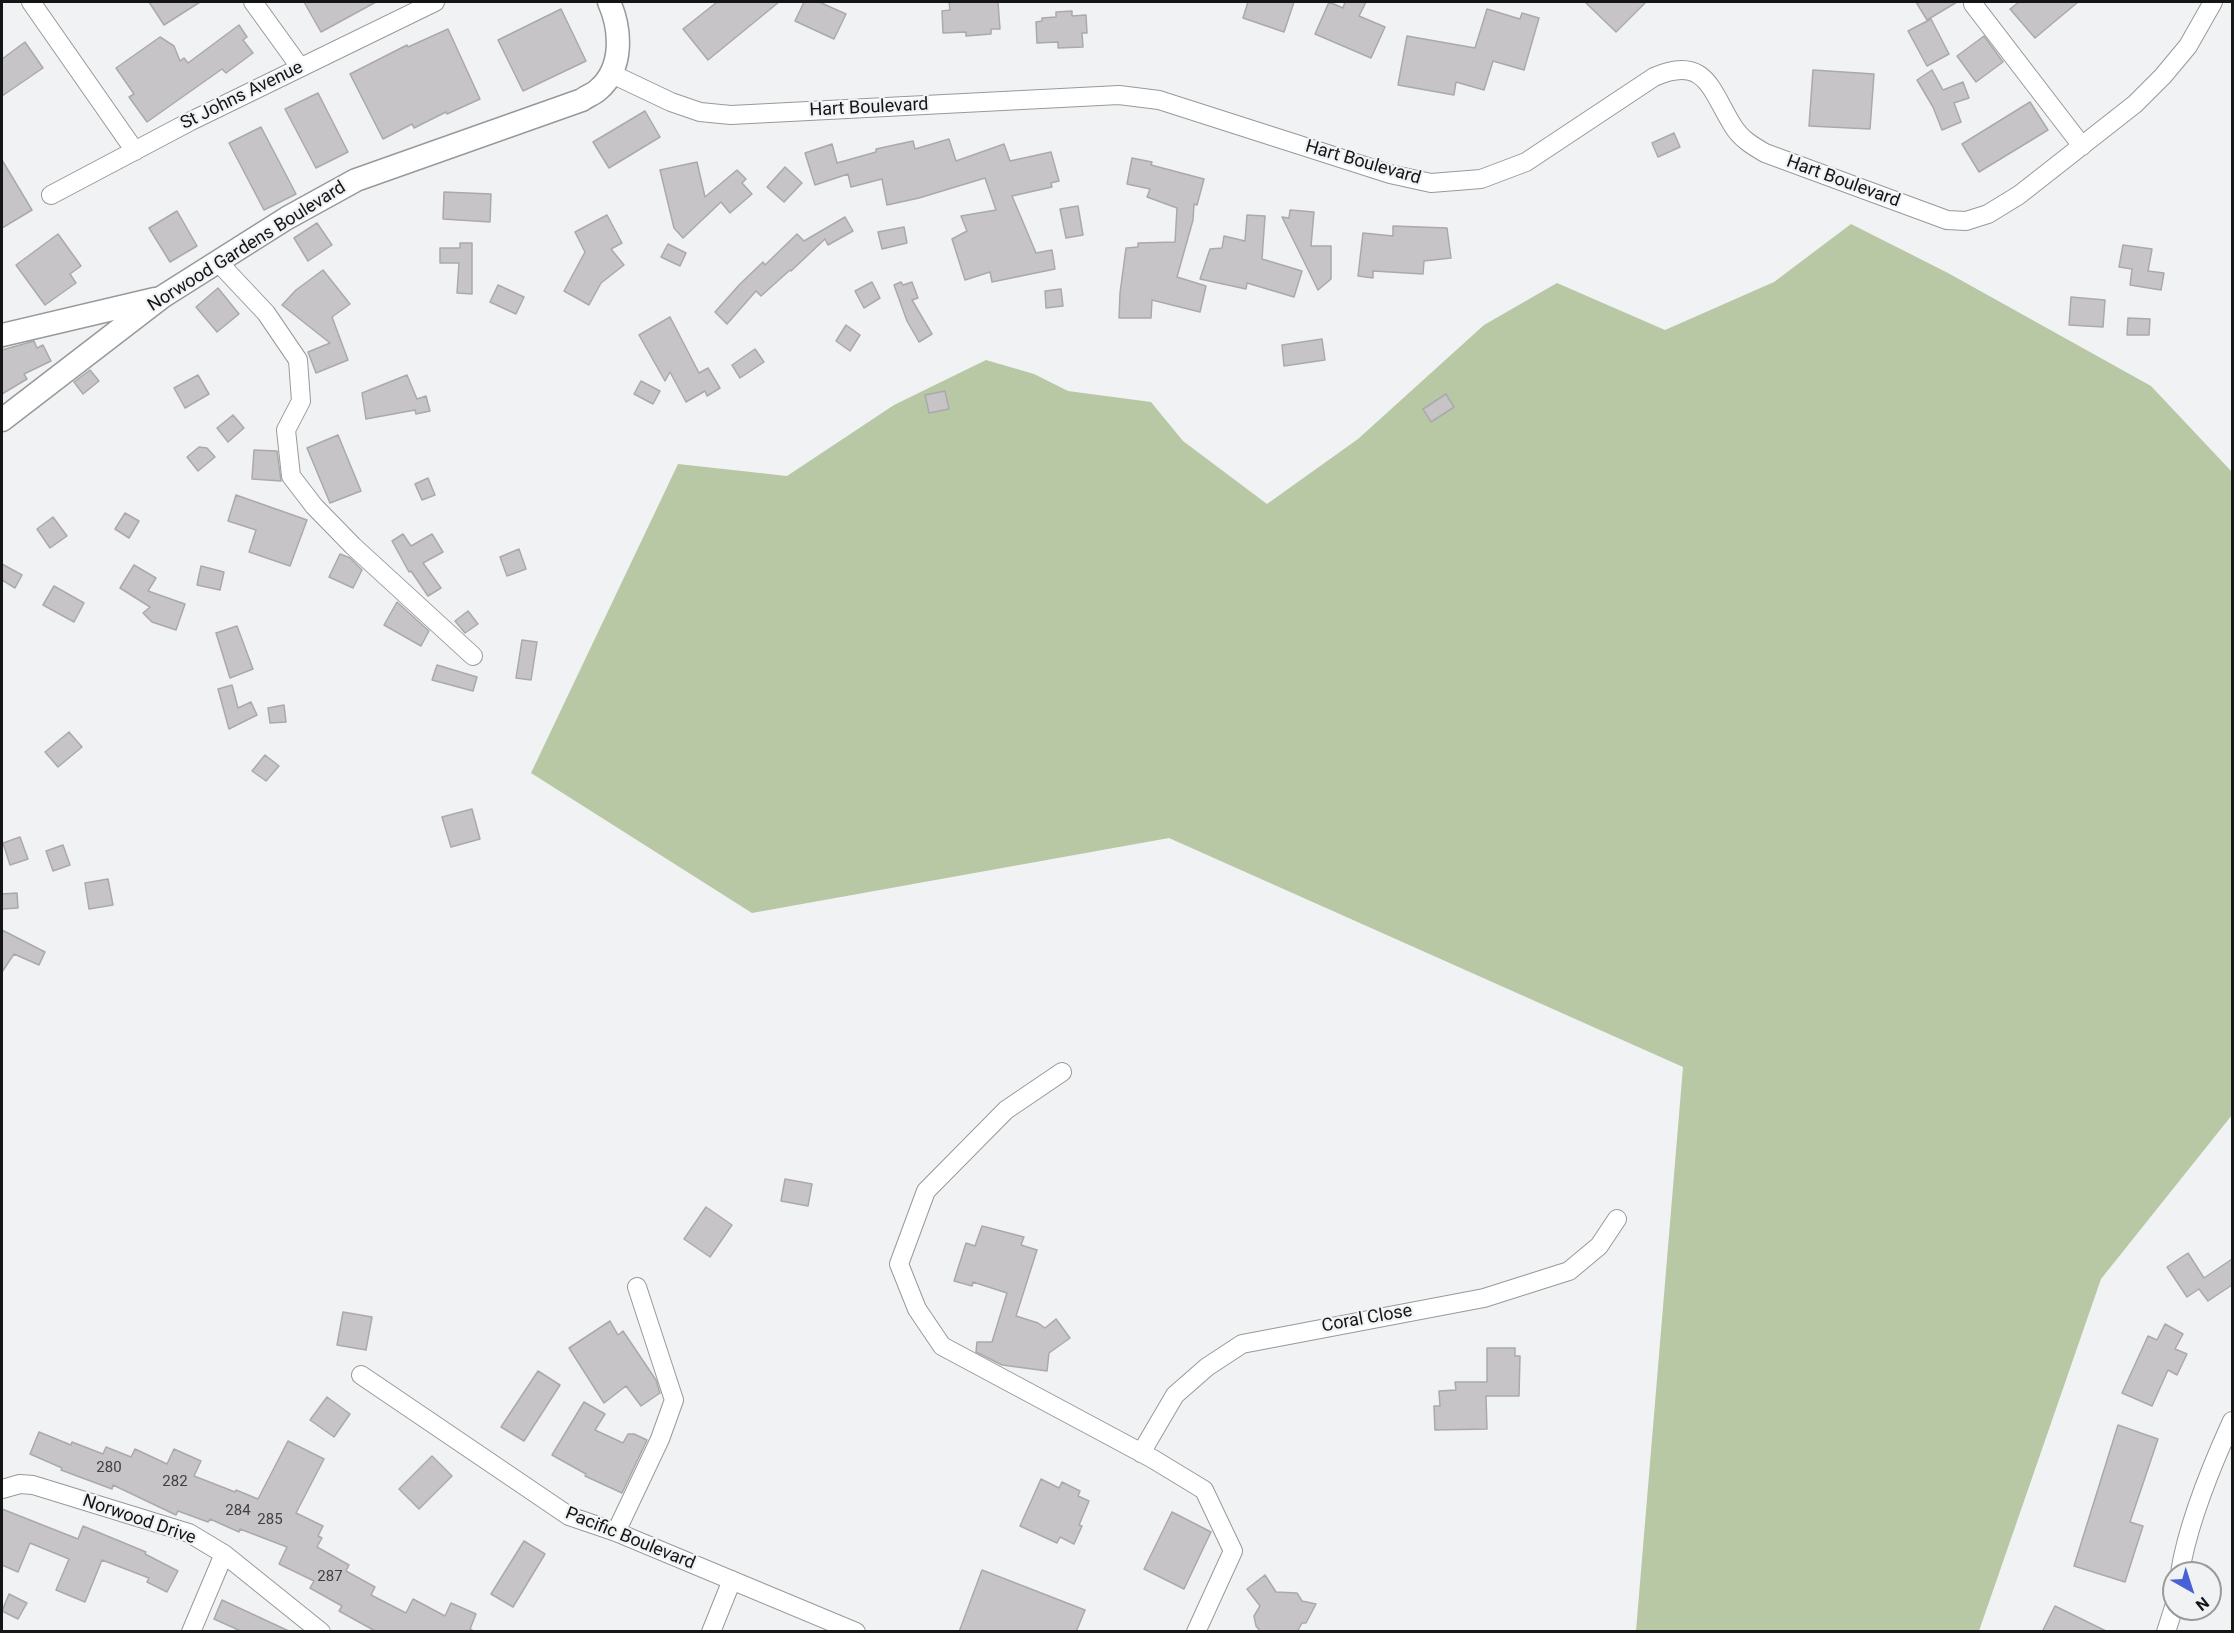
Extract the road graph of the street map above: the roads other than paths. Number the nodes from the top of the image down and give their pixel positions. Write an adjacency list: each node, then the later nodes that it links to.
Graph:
1 (31, 2): 10 (street)
2 (253, 2): 7 (street)
3 (435, 2): 7 (street, St Johns Avenue)
4 (609, 2): 8 (street)
5 (2213, 2): 9 (street, Hart Boulevard)
6 (1973, 4): 9 (street)
7 (300, 67): 10 (street, St Johns Avenue)
8 (612, 74): 9 (street, Hart Boulevard); 12 (street, Norwood Gardens Boulevard)
9 (2082, 146)
10 (135, 151): 11 (street, St Johns Avenue)
11 (51, 195)
12 (218, 262): 13 (street, Norwood Gardens Boulevard); 16 (street)
13 (162, 297): 14 (street); 15 (street, Norwood Gardens Boulevard)
14 (2, 335)
15 (2, 420)
16 (473, 656)
17 (1062, 1072): 22 (street)
18 (1617, 1219): 22 (street, Coral Close)
19 (637, 1287): 24 (street)
20 (361, 1375): 24 (street, Pacific Boulevard)
21 (2232, 1421): 26 (street)
22 (1141, 1453): 32 (street)
23 (2, 1489): 25 (street, Norwood Drive)
24 (616, 1532): 27 (street, Pacific Boulevard)
25 (224, 1554): 28 (street); 29 (street, Norwood Drive)
26 (2182, 1561)
27 (732, 1580): 30 (street); 31 (street, Pacific Boulevard)
28 (191, 1632)
29 (321, 1632)
30 (711, 1632)
31 (856, 1632)
32 (1196, 1632)

